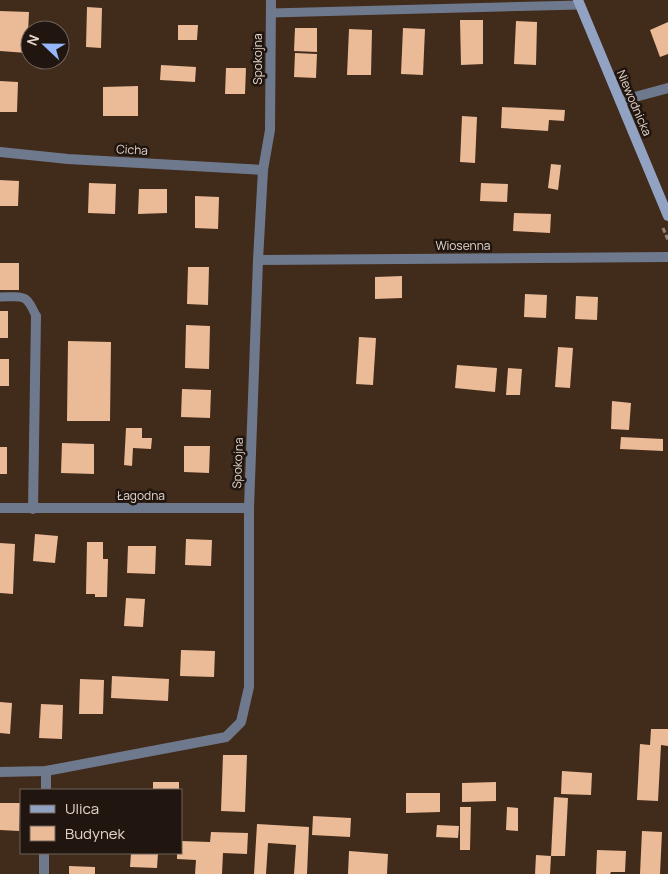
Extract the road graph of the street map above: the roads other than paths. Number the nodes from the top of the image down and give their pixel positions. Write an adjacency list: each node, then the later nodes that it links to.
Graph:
1 (271, 0): 3 (street, Spokojna)
2 (579, 3): 3 (lane); 5 (street, Niewodnicka)
3 (271, 12): 7 (street, Spokojna)
4 (668, 88): 5 (street)
5 (620, 101): 8 (street, Niewodnicka)
6 (0, 152): 7 (street, Cicha)
7 (263, 170): 10 (street, Spokojna)
8 (668, 216)
9 (668, 257): 10 (street, Wiosenna)
10 (258, 260): 14 (street, Spokojna)
11 (0, 297): 12 (lane)
12 (36, 316): 15 (street)
13 (0, 508): 15 (street, Łagodna)
14 (249, 508): 15 (street, Łagodna); 16 (street, Spokojna)
15 (33, 509)
16 (46, 771): 17 (street); 18 (street)
17 (0, 772)
18 (46, 789)
19 (44, 854): 20 (street)
20 (44, 874)

